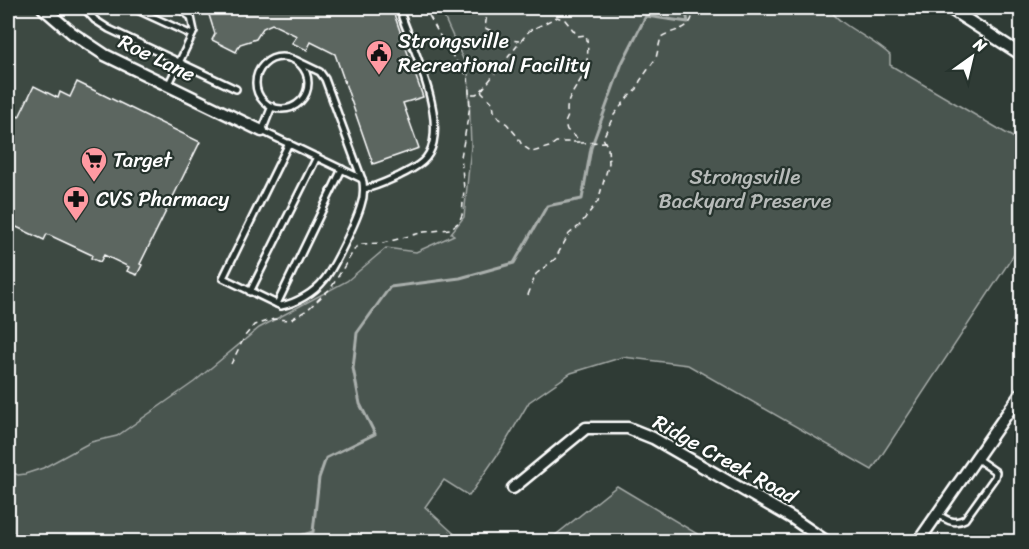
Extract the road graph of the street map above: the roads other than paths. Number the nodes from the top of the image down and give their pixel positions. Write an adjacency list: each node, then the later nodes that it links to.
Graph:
1 (84, 8): 10 (lane)
2 (133, 8): 7 (lane)
3 (178, 8): 7 (lane)
4 (949, 8): 8 (street)
5 (49, 9): 11 (street, Roe Lane)
6 (402, 16): 19 (lane)
7 (192, 35): 10 (lane)
8 (1022, 55)
9 (295, 60): 13 (lane); 13 (lane); 18 (lane)
10 (180, 62): 11 (lane); 12 (lane)
11 (168, 86): 14 (street, Roe Lane)
12 (236, 89)
13 (272, 106): 14 (lane)
14 (262, 131): 15 (lane)
15 (289, 143): 16 (lane); 20 (lane)
16 (317, 157): 17 (lane); 20 (lane)
17 (342, 169): 18 (lane); 21 (lane)
18 (362, 179): 19 (lane)
19 (364, 189): 21 (lane)
20 (250, 292): 21 (lane)
21 (278, 304)
22 (1022, 392): 23 (street)
23 (976, 458): 25 (street); 25 (lane)
24 (513, 489): 26 (street, Ridge Creek Road)
25 (938, 514): 27 (street)
26 (827, 542)
27 (918, 542)

